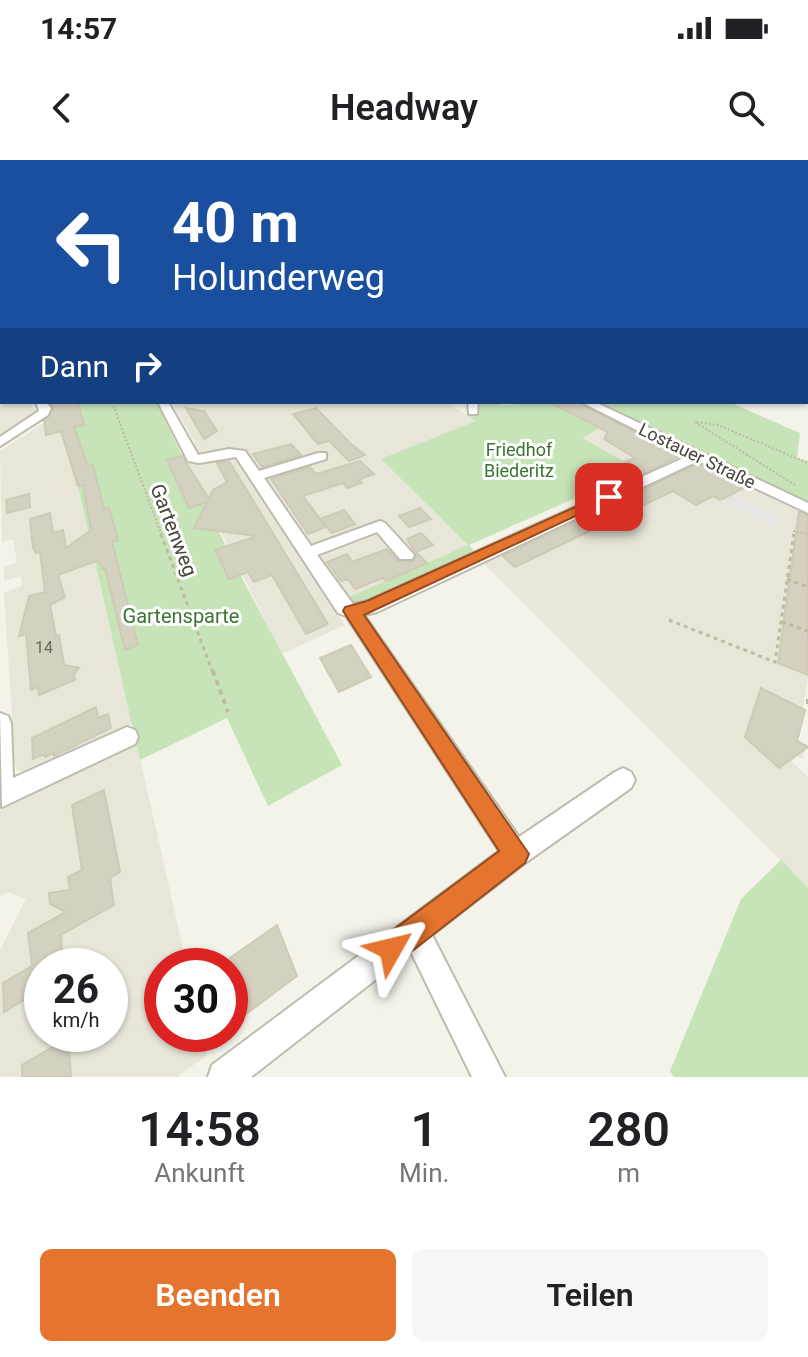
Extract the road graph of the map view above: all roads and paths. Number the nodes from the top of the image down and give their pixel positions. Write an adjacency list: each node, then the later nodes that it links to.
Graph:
1 (42, 404): 5 (street)
2 (113, 404): 23 (path, Gartenweg)
3 (164, 404): 9 (street)
4 (590, 404): 7 (street, Lostauer Straße)
5 (0, 442)
6 (322, 456): 9 (street)
7 (698, 456): 11 (street, Lostauer Straße); 17 (street)
8 (808, 463): 10 (path)
9 (256, 476): 13 (street)
10 (798, 488)
11 (808, 509)
12 (808, 534): 15 (path)
13 (307, 553): 14 (street); 17 (street)
14 (406, 555)
15 (787, 579): 16 (path); 19 (path)
16 (808, 587)
17 (352, 611): 28 (street)
18 (669, 620): 19 (path)
19 (782, 622): 20 (path)
20 (808, 631)
21 (808, 699): 22 (path)
22 (808, 708)
23 (228, 712)
24 (0, 723): 27 (street)
25 (127, 737): 27 (street)
26 (623, 780): 28 (street)
27 (1, 796)
28 (516, 854): 29 (street)
29 (415, 931): 30 (street); 31 (street)
30 (224, 1077)
31 (489, 1077)

